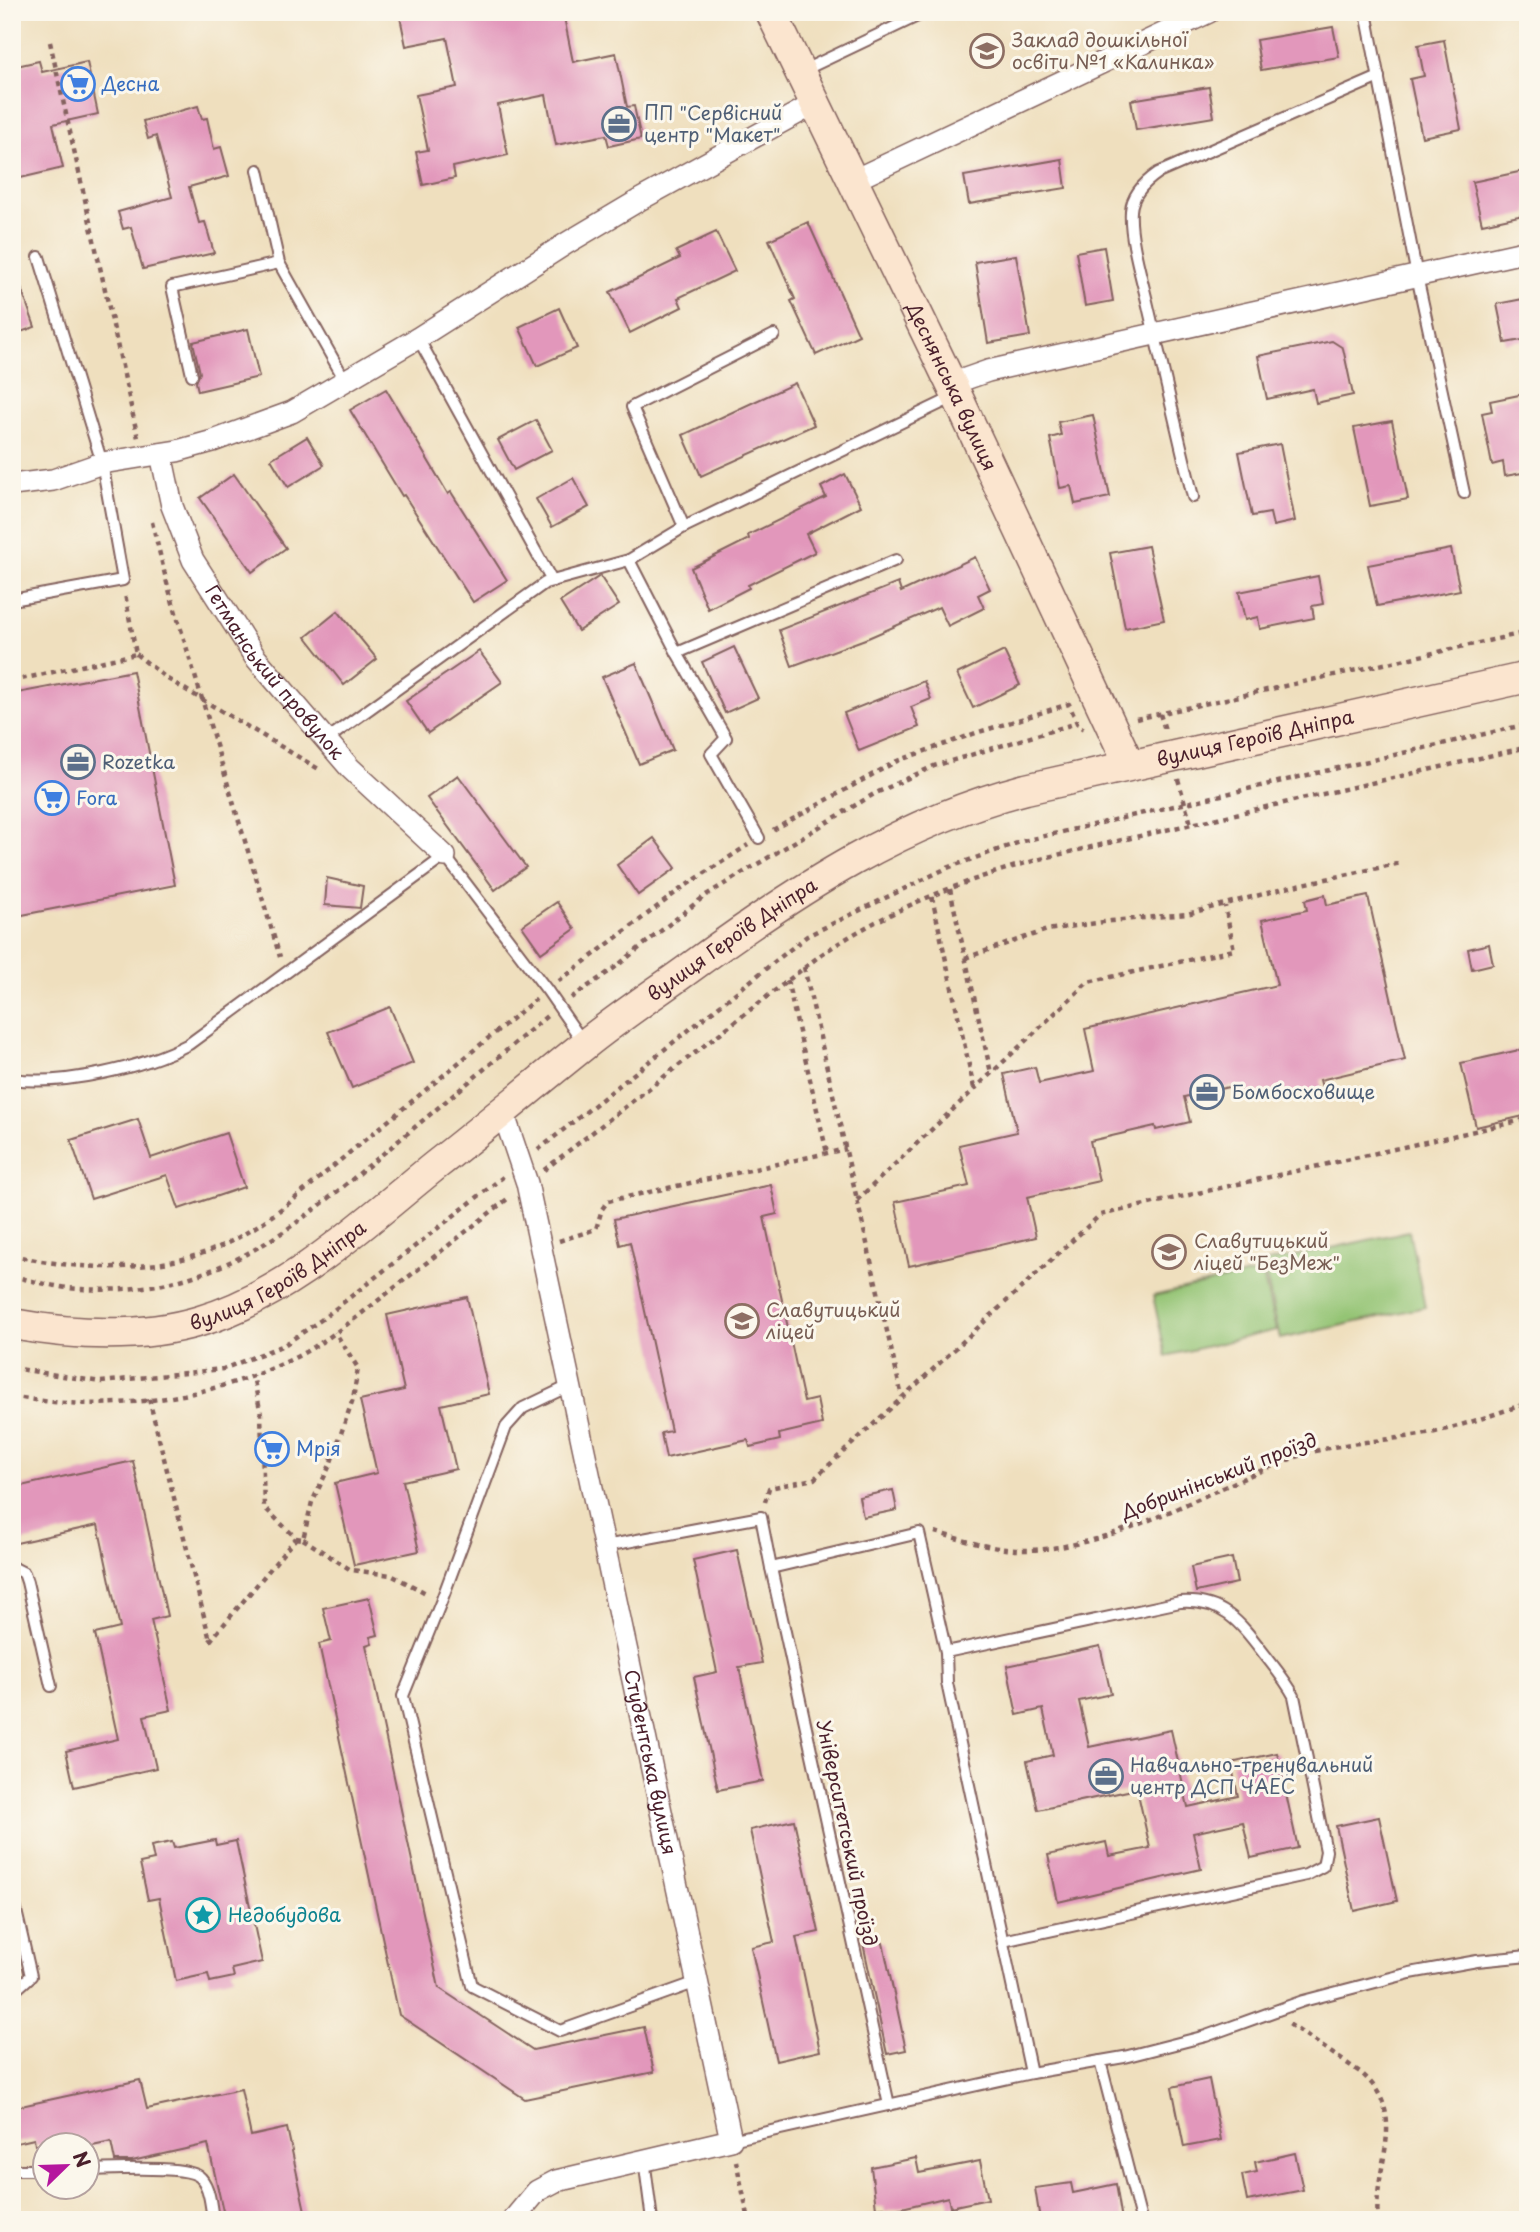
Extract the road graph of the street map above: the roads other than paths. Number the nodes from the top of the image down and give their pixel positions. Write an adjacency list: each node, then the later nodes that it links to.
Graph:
1 (771, 12): 5 (street, Деснянська вулиця)
2 (926, 12): 5 (lane)
3 (1209, 12): 9 (street)
4 (1366, 12): 6 (lane)
5 (799, 73): 7 (street, Деснянська вулиця)
6 (1379, 77): 13 (lane); 15 (lane)
7 (814, 104): 9 (street, Деснянська вулиця); 16 (street)
8 (258, 170): 12 (lane)
9 (852, 181): 19 (street, Деснянська вулиця)
10 (1528, 251): 13 (street)
11 (39, 257): 21 (lane)
12 (279, 263): 17 (lane); 18 (lane)
13 (1417, 276): 15 (street); 23 (lane)
14 (774, 335): 25 (lane)
15 (1155, 335): 19 (street); 24 (lane)
16 (418, 338): 18 (street); 28 (lane)
17 (192, 375)
18 (346, 382): 20 (street)
19 (954, 390): 25 (lane); 33 (street, Деснянська вулиця)
20 (161, 454): 21 (street); 32 (street, Гетманський провулок)
21 (102, 463): 22 (street); 29 (lane)
22 (12, 485)
23 (1464, 494)
24 (1193, 497)
25 (684, 527): 26 (lane)
26 (629, 560): 28 (lane); 30 (lane)
27 (896, 560): 30 (lane)
28 (552, 581): 32 (lane)
29 (12, 600)
30 (677, 653): 34 (lane)
31 (1528, 677): 33 (street, вулиця Героїв Дніпра)
32 (326, 740): 35 (street, Гетманський провулок)
33 (1129, 764): 36 (street, вулиця Героїв Дніпра)
34 (759, 838)
35 (444, 856): 36 (lane); 37 (lane)
36 (584, 1045): 38 (street, вулиця Героїв Дніпра)
37 (12, 1079)
38 (503, 1112): 39 (street, вулиця Героїв Дніпра); 40 (street, Студентська вулиця)
39 (12, 1324)
40 (571, 1385): 41 (street, Студентська вулиця); 49 (lane)
41 (605, 1546): 43 (lane, Університетський проїзд); 49 (street, Студентська вулиця)
42 (12, 1567): 45 (lane)
43 (771, 1568): 44 (lane); 53 (lane, Університетський проїзд)
44 (946, 1652): 47 (lane); 47 (lane)
45 (51, 1686)
46 (12, 1892): 50 (lane)
47 (1003, 1941): 52 (lane)
48 (1528, 1956): 51 (lane)
49 (697, 1982): 54 (street, Студентська вулиця)
50 (12, 1993)
51 (1100, 2061): 52 (lane); 62 (lane)
52 (1031, 2073): 53 (lane)
53 (890, 2105): 54 (lane)
54 (731, 2140): 55 (street)
55 (644, 2159): 60 (street); 61 (lane)
56 (12, 2170): 57 (lane)
57 (32, 2170)
58 (102, 2170): 59 (lane)
59 (214, 2220)
60 (513, 2220)
61 (652, 2220)
62 (1140, 2220)

